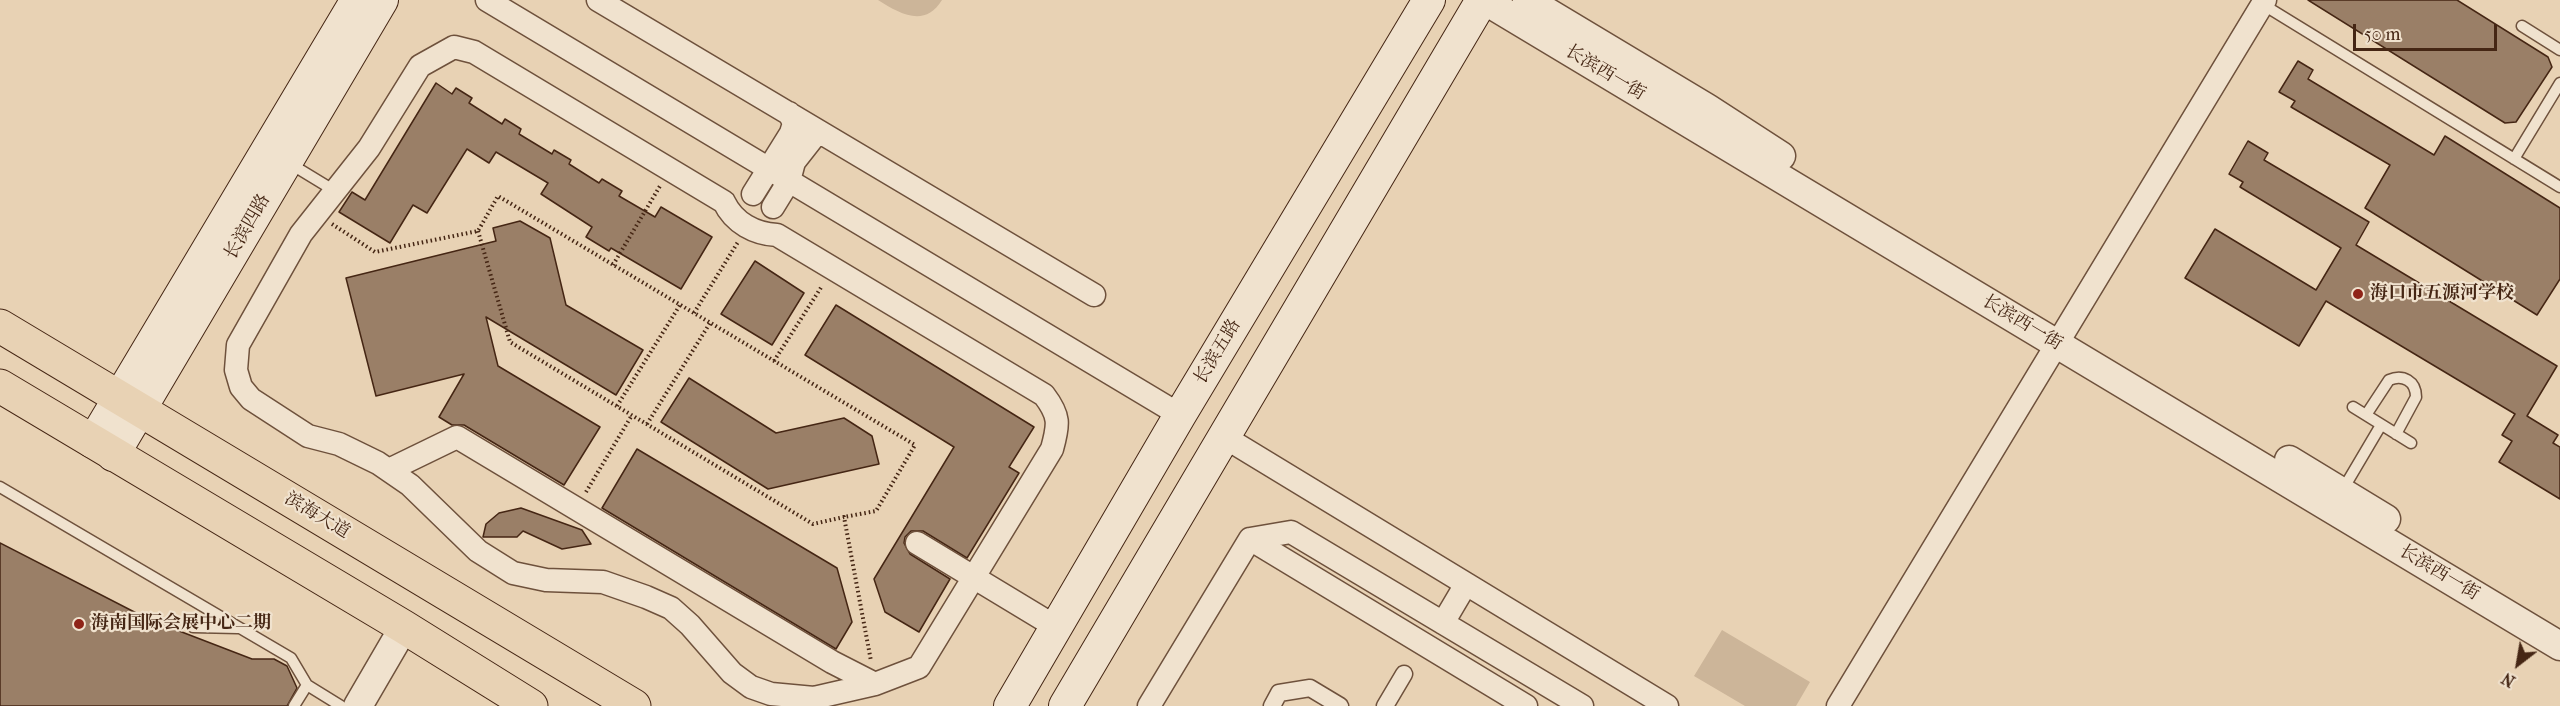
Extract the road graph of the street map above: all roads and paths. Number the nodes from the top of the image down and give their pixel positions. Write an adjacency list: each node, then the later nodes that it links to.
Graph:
1 (357, 0): 38 (main road, 长滨四路)
2 (382, 0): 15 (main road, 长滨四路)
3 (487, 0): 16 (street)
4 (598, 0): 12 (street)
5 (1429, 0): 42 (main road, 长滨五路)
6 (1483, 0): 35 (street, 长滨西一街); 47 (main road)
7 (1527, 0): 35 (street, 长滨西一街)
8 (2264, 2): 14 (lane); 35 (street)
9 (2522, 26): 10 (lane)
10 (2560, 50)
11 (2560, 83): 14 (lane)
12 (789, 113): 13 (street); 16 (street)
13 (824, 135): 18 (street); 30 (street)
14 (2514, 159): 19 (lane)
15 (287, 161): 20 (lane); 38 (main road, 长滨四路)
16 (768, 168): 18 (street); 21 (street)
17 (670, 170): 20 (street); 22 (street); 28 (path)
18 (789, 181): 23 (street); 42 (street)
19 (2560, 187)
20 (335, 191): 24 (street)
21 (753, 194): 22 (street); 23 (street)
22 (724, 202): 25 (street)
23 (773, 207): 27 (street)
24 (317, 214): 26 (path); 50 (street)
25 (747, 226): 27 (street); 32 (path)
26 (478, 231): 28 (path); 39 (path)
27 (777, 235): 29 (street)
28 (613, 265): 31 (path)
29 (833, 268): 36 (path); 57 (street)
30 (1094, 295)
31 (680, 305): 32 (path); 39 (path)
32 (694, 313): 33 (path)
33 (711, 323): 36 (path); 44 (path)
34 (0, 326): 38 (highway, 滨海大道)
35 (2063, 337): 52 (street, 长滨西一街); 65 (street, 长滨西一街); 83 (street)
36 (774, 361): 54 (path)
37 (0, 386): 49 (highway)
38 (129, 404): 49 (main road, 长滨四路); 73 (highway, 滨海大道)
39 (617, 406): 41 (path)
40 (2353, 407): 43 (lane)
41 (632, 415): 44 (path); 53 (path)
42 (1180, 415): 63 (main road, 长滨五路)
43 (2366, 415): 45 (lane); 46 (lane)
44 (647, 424): 54 (path)
45 (2381, 424): 46 (lane); 52 (lane)
46 (2396, 434): 48 (lane)
47 (1226, 438): 58 (street); 75 (main road)
48 (2410, 442)
49 (103, 448): 62 (highway)
50 (390, 470): 53 (street); 67 (street)
51 (0, 487): 64 (lane)
52 (2342, 491): 60 (street, 长滨西一街)
53 (576, 508): 67 (street)
54 (844, 517): 67 (path)
55 (1250, 539): 59 (street); 76 (street); 80 (street)
56 (917, 543): 57 (street)
57 (974, 578): 63 (street); 67 (street)
58 (1466, 584): 59 (street); 82 (street)
59 (1443, 623): 81 (street)
60 (2560, 623)
61 (193, 627): 64 (lane)
62 (404, 627): 71 (street); 72 (highway)
63 (1056, 627): 74 (main road, 长滨五路)
64 (240, 628): 68 (lane)
65 (2560, 646)
66 (1404, 674): 79 (street)
67 (875, 684)
68 (307, 685): 69 (lane); 70 (lane)
69 (294, 706)
70 (341, 706)
71 (358, 706)
72 (531, 706)
73 (634, 706)
74 (1010, 706)
75 (1065, 706)
76 (1149, 706)
77 (1272, 706): 78 (street)
78 (1340, 706)
79 (1385, 706)
80 (1526, 706)
81 (1582, 706)
82 (1667, 706)
83 (1838, 706)

